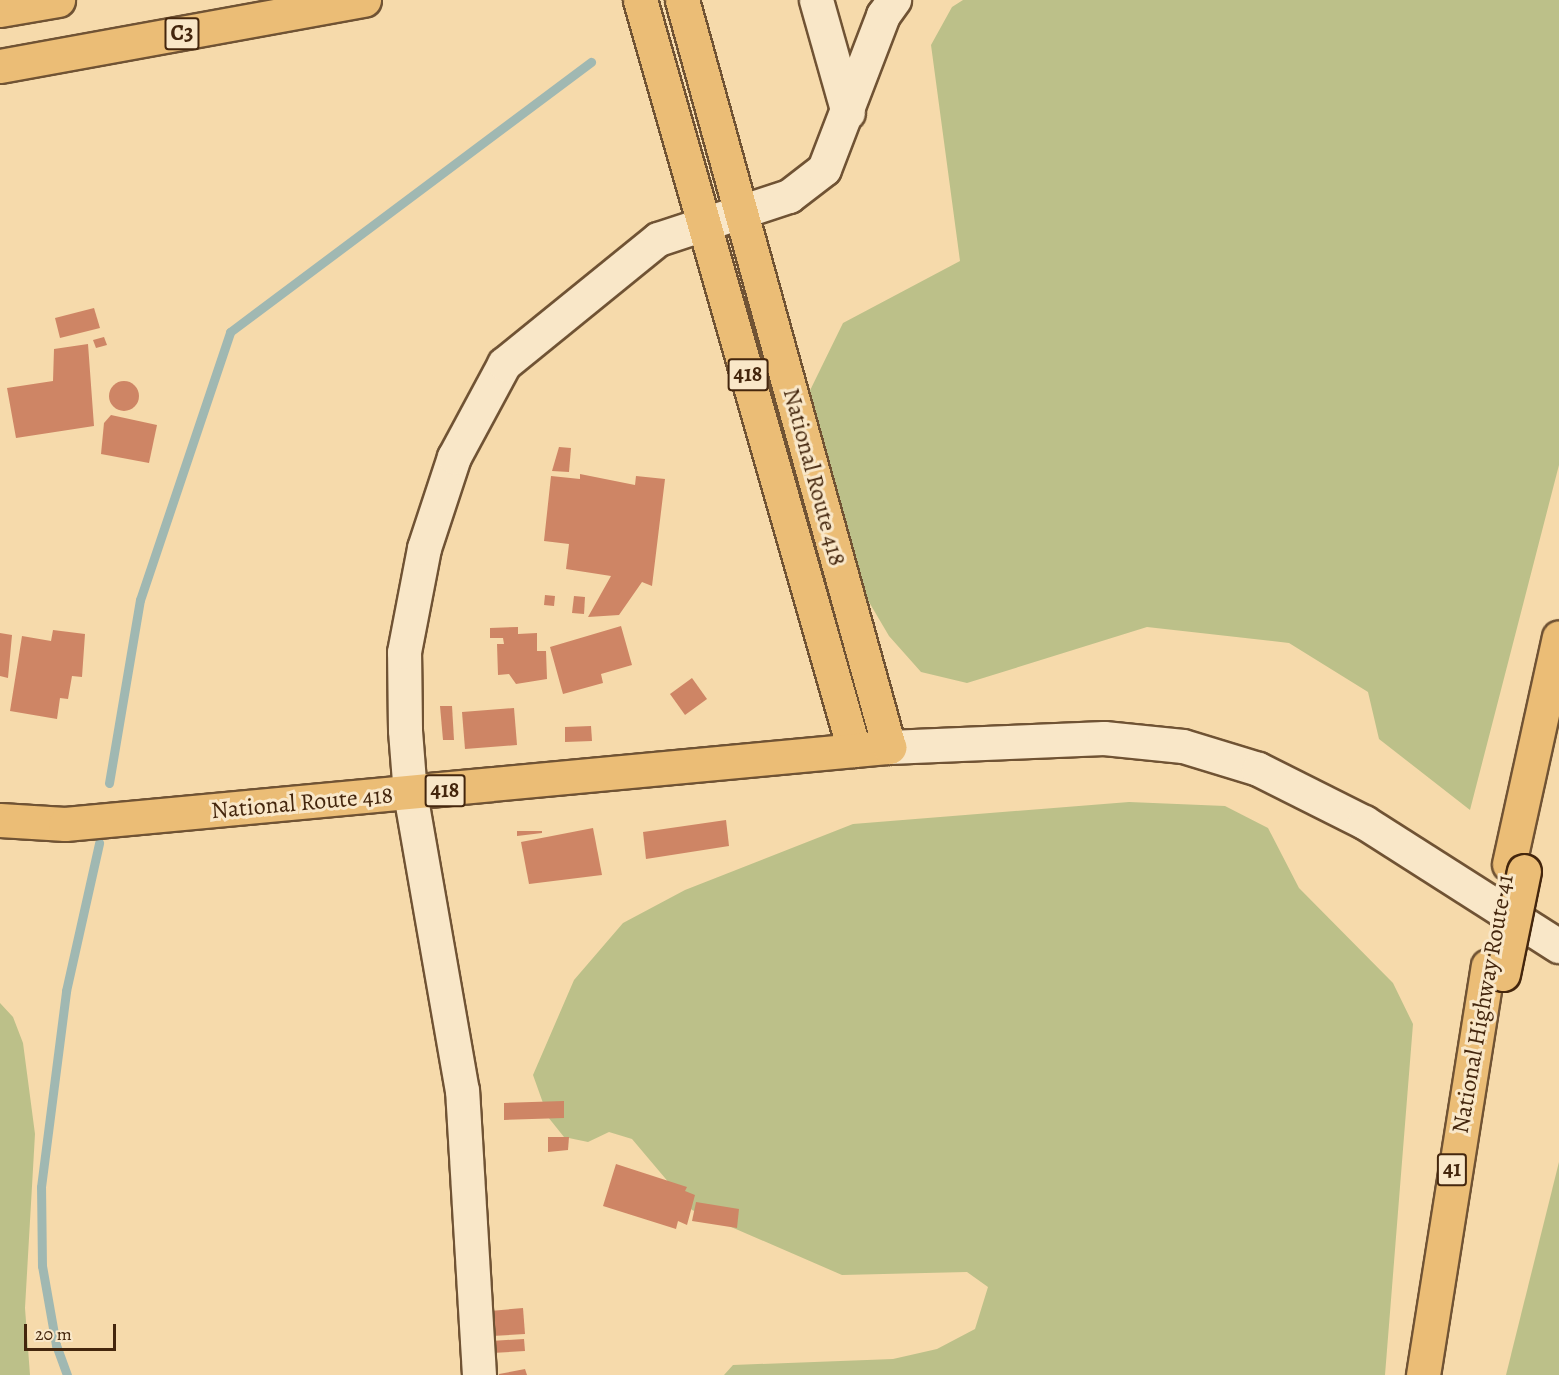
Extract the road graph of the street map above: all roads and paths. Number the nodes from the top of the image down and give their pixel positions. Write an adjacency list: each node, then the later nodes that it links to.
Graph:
1 (58, 0): 7 (highway)
2 (364, 0): 8 (highway, C3)
3 (640, 0): 11 (highway, National Route 418 / 418)
4 (682, 0): 10 (highway, National Route 418 / 418)
5 (816, 0): 9 (street)
6 (894, 0): 9 (street)
7 (0, 10)
8 (0, 66)
9 (848, 113): 10 (street)
10 (742, 215): 11 (street); 14 (highway, National Route 418 / 418)
11 (705, 224): 15 (highway, National Route 418 / 418); 16 (street)
12 (1559, 637): 18 (highway, National Highway Route 41 / 41)
13 (1559, 712): 18 (highway, National Highway Route 41 / 41)
14 (890, 747): 15 (highway, National Route 418 / 418); 19 (street)
15 (854, 750): 16 (highway, National Route 418 / 418)
16 (410, 794): 17 (highway, National Route 418 / 418); 21 (street)
17 (0, 820)
18 (1516, 868): 20 (highway, National Highway Route 41 / 41)
19 (1559, 946)
20 (1496, 970): 22 (highway, National Highway Route 41 / 41); 23 (highway, National Highway Route 41 / 41)
21 (479, 1375)
22 (1423, 1375)
23 (1440, 1375)

